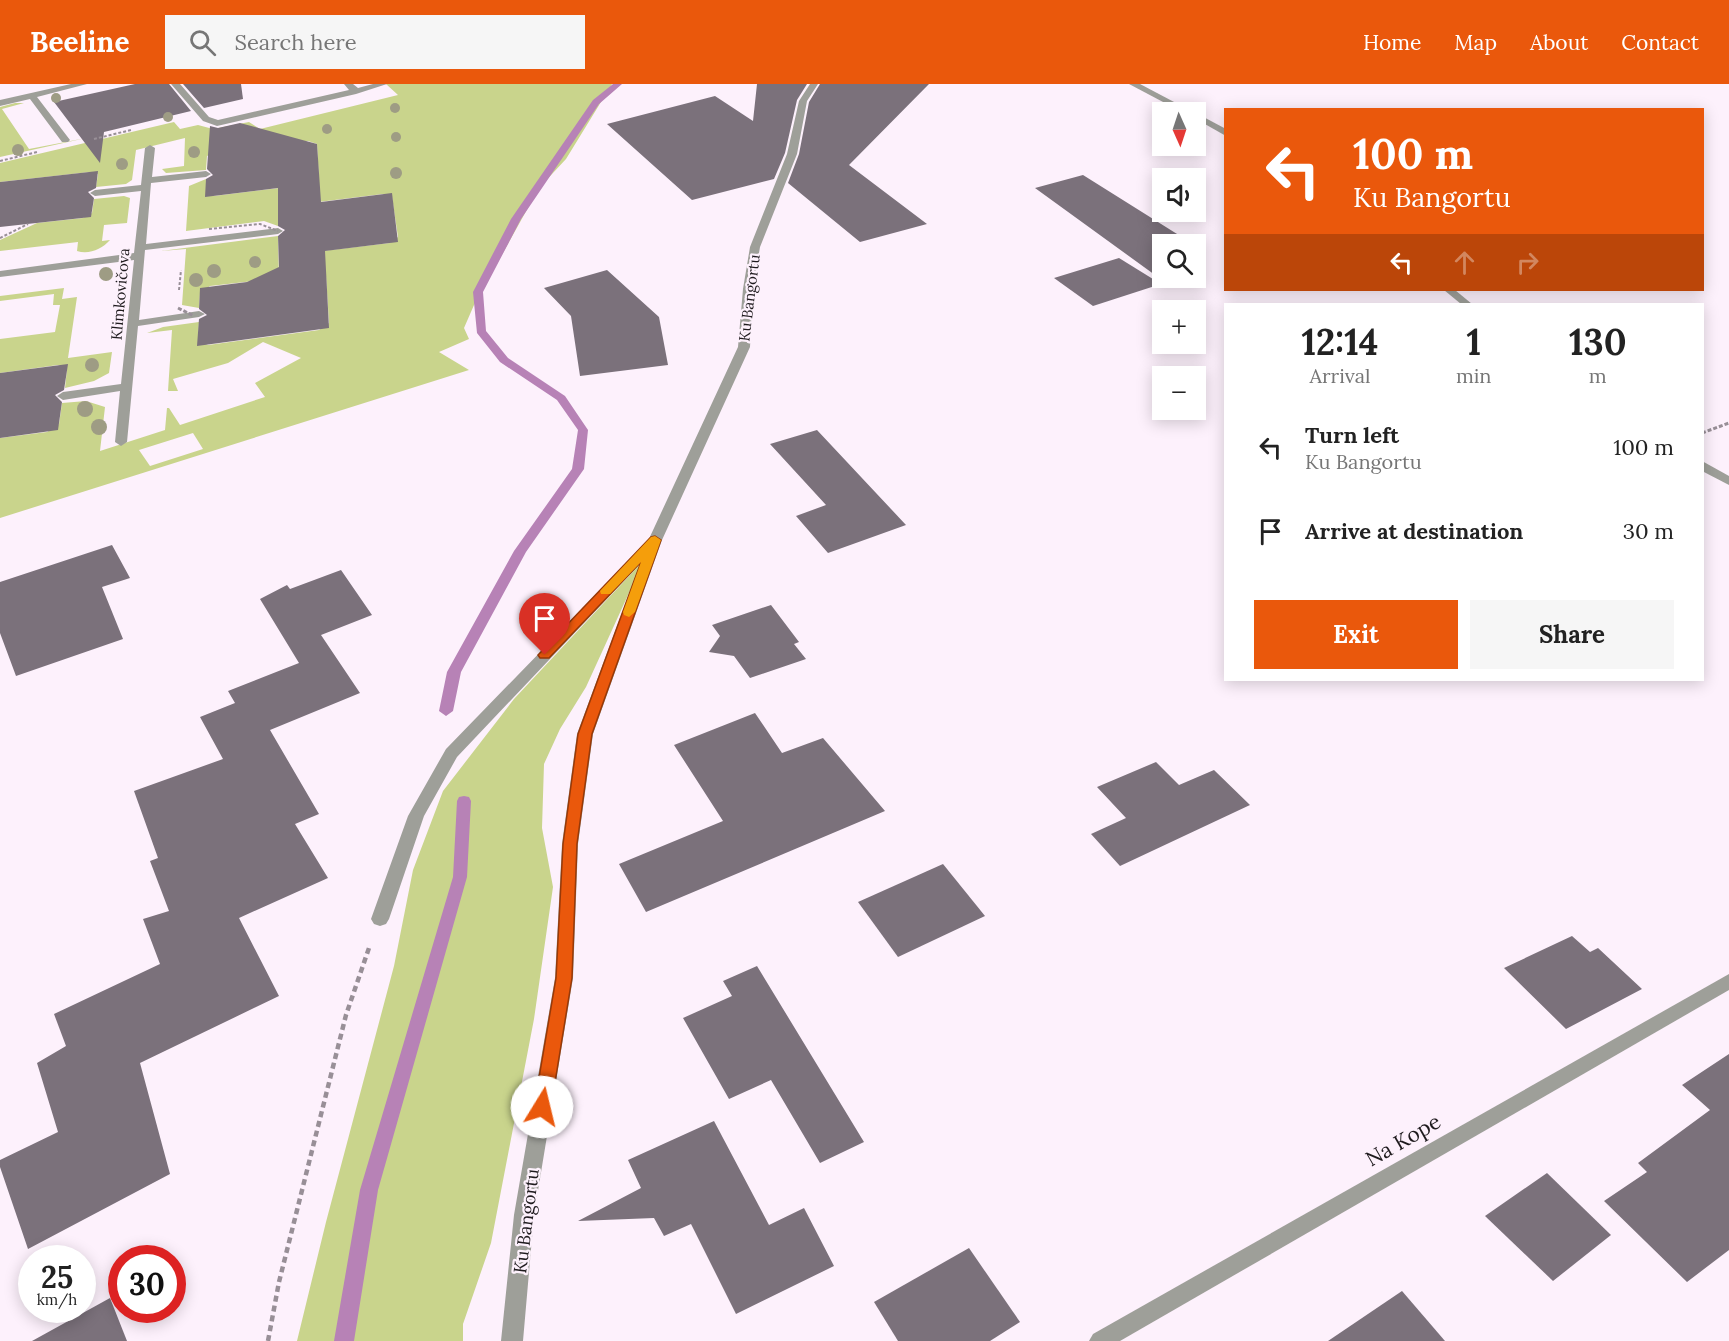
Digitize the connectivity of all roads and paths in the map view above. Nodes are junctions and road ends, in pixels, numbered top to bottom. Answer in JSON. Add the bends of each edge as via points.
{"nodes":[{"id":1,"x":83,"y":84,"type":"edge"},
{"id":2,"x":175,"y":84,"type":"edge"},
{"id":3,"x":348,"y":84,"type":"edge"},
{"id":4,"x":383,"y":84,"type":"edge"},
{"id":5,"x":814,"y":84,"type":"edge"},
{"id":6,"x":1133,"y":84,"type":"edge"},
{"id":7,"x":356,"y":91,"type":"junction"},
{"id":8,"x":32,"y":96,"type":"junction"},
{"id":9,"x":1168,"y":102,"type":"edge"},
{"id":10,"x":0,"y":103,"type":"edge"},
{"id":11,"x":1206,"y":122,"type":"edge"},
{"id":12,"x":116,"y":129,"type":"dead end"},
{"id":13,"x":1224,"y":132,"type":"edge"},
{"id":14,"x":119,"y":133,"type":"dead end"},
{"id":15,"x":65,"y":140,"type":"dead end"},
{"id":16,"x":150,"y":148,"type":"dead end"},
{"id":17,"x":206,"y":174,"type":"dead end"},
{"id":18,"x":146,"y":184,"type":"junction"},
{"id":19,"x":95,"y":193,"type":"dead end"},
{"id":20,"x":28,"y":224,"type":"dead end"},
{"id":21,"x":209,"y":230,"type":"dead end"},
{"id":22,"x":278,"y":231,"type":"joint"},
{"id":23,"x":0,"y":238,"type":"edge"},
{"id":24,"x":139,"y":252,"type":"junction"},
{"id":25,"x":0,"y":274,"type":"edge"},
{"id":26,"x":1450,"y":291,"type":"edge"},
{"id":27,"x":1466,"y":303,"type":"edge"},
{"id":28,"x":178,"y":308,"type":"dead end"},
{"id":29,"x":196,"y":315,"type":"joint"},
{"id":30,"x":132,"y":324,"type":"junction"},
{"id":31,"x":126,"y":387,"type":"junction"},
{"id":32,"x":63,"y":396,"type":"dead end"},
{"id":33,"x":1729,"y":423,"type":"edge"},
{"id":34,"x":1704,"y":432,"type":"edge"},
{"id":35,"x":121,"y":442,"type":"dead end"},
{"id":36,"x":1704,"y":466,"type":"edge"},
{"id":37,"x":1729,"y":481,"type":"edge"},
{"id":38,"x":655,"y":540,"type":"junction"},
{"id":39,"x":380,"y":920,"type":"joint"},
{"id":40,"x":1729,"y":981,"type":"edge"},
{"id":41,"x":268,"y":1341,"type":"edge"},
{"id":42,"x":512,"y":1341,"type":"edge"},
{"id":43,"x":1100,"y":1341,"type":"edge"}],
"edges":[{"from":1,"to":8,"type":"street"},
{"from":2,"to":7,"type":"street","via":[[206,119],[217,123]]},
{"from":3,"to":7,"type":"street"},
{"from":4,"to":7,"type":"street"},
{"from":5,"to":38,"type":"street","name":"Ku Bangortu","via":[[803,101],[792,154],[755,247],[744,347]]},
{"from":6,"to":9,"type":"street"},
{"from":8,"to":10,"type":"street"},
{"from":8,"to":15,"type":"street"},
{"from":11,"to":13,"type":"street"},
{"from":12,"to":14,"type":"path"},
{"from":16,"to":18,"type":"street","name":"Klimkovičova"},
{"from":17,"to":18,"type":"street"},
{"from":18,"to":19,"type":"street"},
{"from":18,"to":24,"type":"street","name":"Klimkovičova"},
{"from":20,"to":23,"type":"path"},
{"from":21,"to":22,"type":"path","bridge":true,"via":[[260,224]]},
{"from":22,"to":24,"type":"street"},
{"from":24,"to":25,"type":"street"},
{"from":24,"to":30,"type":"street","name":"Klimkovičova"},
{"from":26,"to":27,"type":"street"},
{"from":28,"to":29,"type":"path","bridge":true},
{"from":29,"to":30,"type":"street"},
{"from":30,"to":31,"type":"street","name":"Klimkovičova"},
{"from":31,"to":32,"type":"street"},
{"from":31,"to":35,"type":"street","name":"Klimkovičova"},
{"from":33,"to":34,"type":"path"},
{"from":36,"to":37,"type":"street"},
{"from":38,"to":39,"type":"street","name":"Ku Bangortu","via":[[451,753],[416,816]]},
{"from":38,"to":42,"type":"street","name":"Ku Bangortu","via":[[585,734],[570,844],[564,978],[524,1215]]},
{"from":39,"to":41,"type":"path","via":[[346,1015],[279,1282]]},
{"from":40,"to":43,"type":"street","name":"Na Kope"}]}
